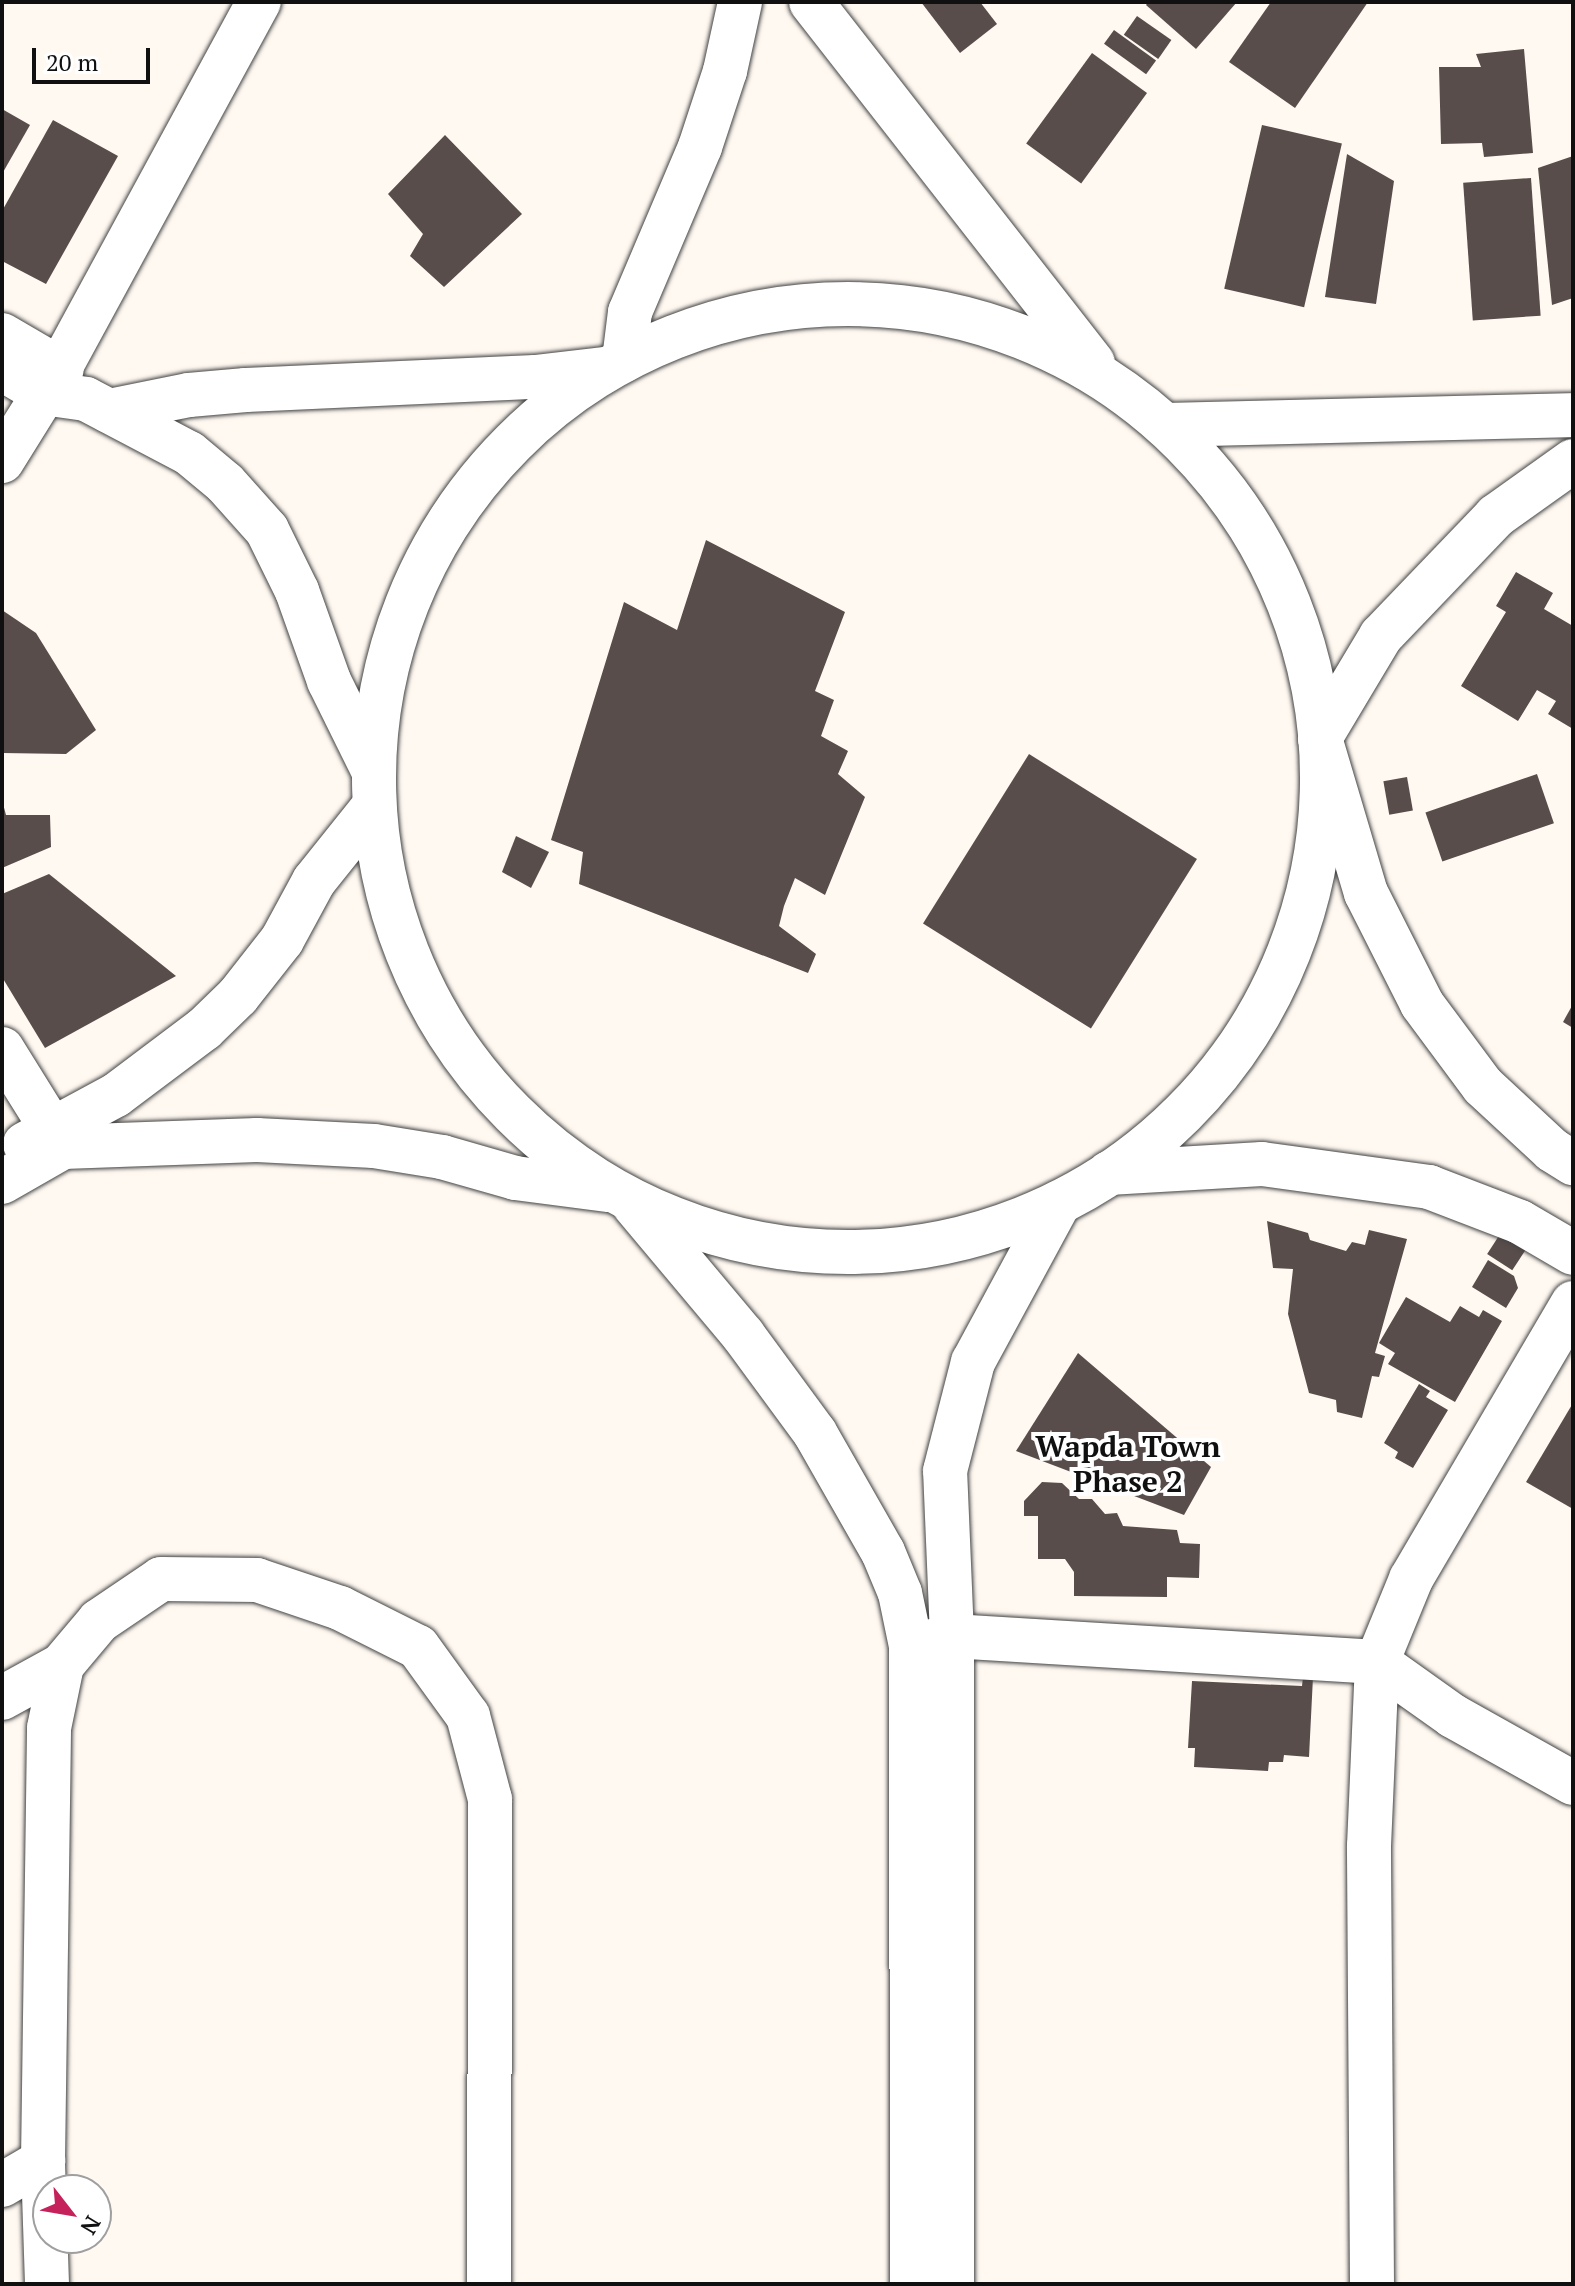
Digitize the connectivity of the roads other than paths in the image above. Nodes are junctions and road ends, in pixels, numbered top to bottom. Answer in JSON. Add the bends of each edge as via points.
{"nodes":[{"id":1,"x":259,"y":2,"type":"edge"},
{"id":2,"x":740,"y":2,"type":"edge"},
{"id":3,"x":811,"y":2,"type":"edge"},
{"id":4,"x":2,"y":335,"type":"edge"},
{"id":5,"x":616,"y":364,"type":"junction"},
{"id":6,"x":2,"y":369,"type":"edge"},
{"id":7,"x":1104,"y":378,"type":"junction"},
{"id":8,"x":74,"y":393,"type":"junction"},
{"id":9,"x":1573,"y":415,"type":"edge"},
{"id":10,"x":1167,"y":425,"type":"junction"},
{"id":11,"x":2,"y":461,"type":"edge"},
{"id":12,"x":1573,"y":461,"type":"edge"},
{"id":13,"x":1320,"y":738,"type":"junction"},
{"id":14,"x":374,"y":789,"type":"junction"},
{"id":15,"x":2,"y":1049,"type":"edge"},
{"id":16,"x":57,"y":1138,"type":"junction"},
{"id":17,"x":2,"y":1157,"type":"edge"},
{"id":18,"x":1573,"y":1163,"type":"edge"},
{"id":19,"x":1109,"y":1173,"type":"junction"},
{"id":20,"x":2,"y":1182,"type":"edge"},
{"id":21,"x":621,"y":1197,"type":"junction"},
{"id":22,"x":1059,"y":1203,"type":"junction"},
{"id":23,"x":1573,"y":1253,"type":"edge"},
{"id":24,"x":1573,"y":1303,"type":"edge"},
{"id":25,"x":932,"y":1641,"type":"junction"},
{"id":26,"x":1377,"y":1662,"type":"junction"},
{"id":27,"x":62,"y":1665,"type":"junction"},
{"id":28,"x":2,"y":1698,"type":"edge"},
{"id":29,"x":1573,"y":1783,"type":"edge"},
{"id":30,"x":43,"y":2161,"type":"junction"},
{"id":31,"x":2,"y":2185,"type":"edge"},
{"id":32,"x":47,"y":2284,"type":"edge"},
{"id":33,"x":489,"y":2284,"type":"edge"},
{"id":34,"x":912,"y":2284,"type":"edge"},
{"id":35,"x":952,"y":2284,"type":"edge"},
{"id":36,"x":1372,"y":2284,"type":"edge"}],
"edges":[{"from":1,"to":8,"type":"street"},
{"from":2,"to":5,"type":"street","via":[[700,147],[630,312]]},
{"from":3,"to":7,"type":"street"},
{"from":4,"to":8,"type":"street"},
{"from":5,"to":7,"type":"street","via":[[681,334],[742,315],[803,305],[867,303],[990,324],[1049,347]]},
{"from":5,"to":8,"type":"street","via":[[535,377],[189,395]]},
{"from":5,"to":14,"type":"street","via":[[557,403],[512,444],[439,540],[411,594],[391,652],[378,711]]},
{"from":6,"to":8,"type":"street"},
{"from":7,"to":10,"type":"street"},
{"from":8,"to":11,"type":"street"},
{"from":8,"to":14,"type":"street","via":[[189,453],[267,530],[297,591]]},
{"from":9,"to":10,"type":"street"},
{"from":10,"to":13,"type":"street","via":[[1227,491],[1273,567],[1304,650]]},
{"from":12,"to":13,"type":"street","via":[[1496,516],[1381,636]]},
{"from":13,"to":18,"type":"street","via":[[1366,893],[1422,1004],[1483,1086]]},
{"from":13,"to":19,"type":"street","via":[[1320,822],[1304,905],[1274,984],[1231,1056],[1175,1120]]},
{"from":14,"to":16,"type":"street","via":[[282,940],[238,996],[204,1029]]},
{"from":14,"to":21,"type":"street","via":[[395,922],[443,1029],[516,1120]]},
{"from":15,"to":16,"type":"street"},
{"from":16,"to":17,"type":"street"},
{"from":16,"to":20,"type":"street"},
{"from":16,"to":21,"type":"street","via":[[374,1146]]},
{"from":19,"to":22,"type":"street"},
{"from":19,"to":23,"type":"street","via":[[1262,1164],[1429,1187],[1520,1222]]},
{"from":21,"to":22,"type":"street","via":[[715,1235],[801,1251],[890,1252],[976,1235]]},
{"from":21,"to":25,"type":"street","via":[[743,1335],[815,1433],[883,1552],[900,1593]]},
{"from":22,"to":25,"type":"street","via":[[973,1362],[945,1471]]},
{"from":24,"to":26,"type":"street","via":[[1411,1579]]},
{"from":25,"to":26,"type":"street"},
{"from":25,"to":34,"type":"street"},
{"from":25,"to":35,"type":"street"},
{"from":26,"to":29,"type":"street","via":[[1453,1716]]},
{"from":26,"to":36,"type":"street","via":[[1369,1846]]},
{"from":27,"to":28,"type":"street"},
{"from":27,"to":30,"type":"street","via":[[49,1728]]},
{"from":27,"to":33,"type":"street","via":[[99,1621],[161,1579],[257,1580],[340,1608],[418,1647],[468,1716],[490,1799]]},
{"from":30,"to":31,"type":"street"},
{"from":30,"to":32,"type":"street"}]}
